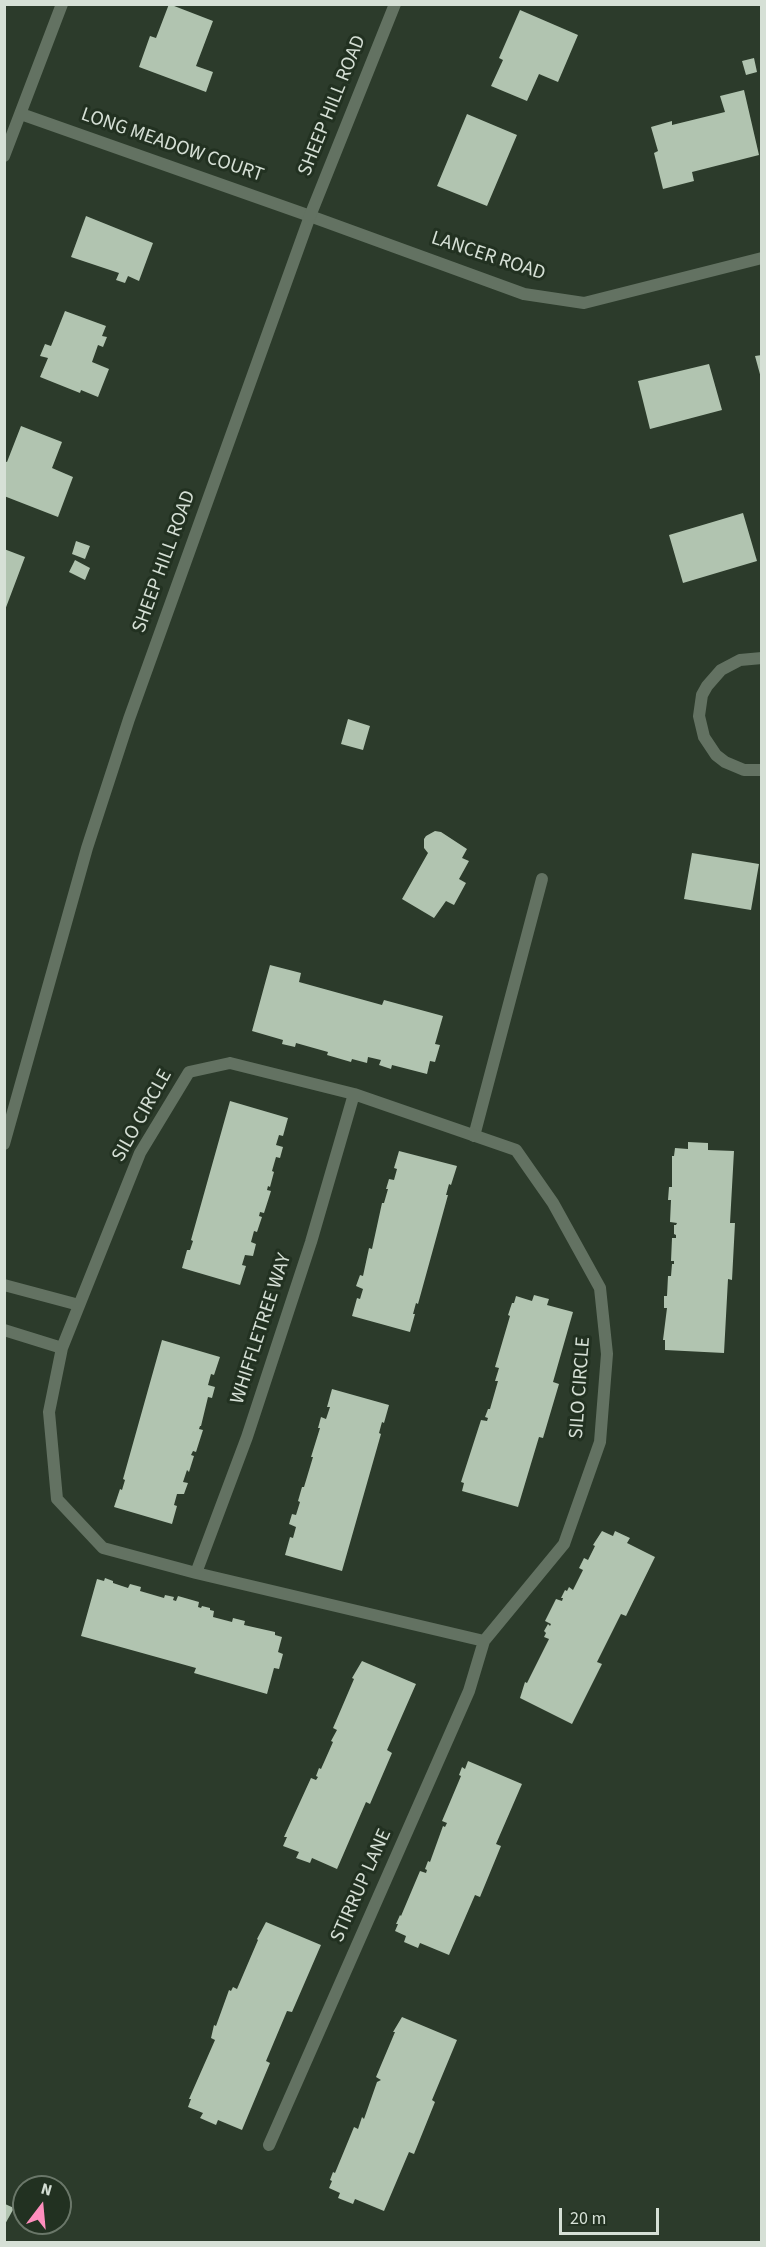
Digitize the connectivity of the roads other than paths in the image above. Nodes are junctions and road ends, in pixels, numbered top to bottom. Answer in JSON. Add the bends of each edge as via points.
{"nodes":[{"id":1,"x":62,"y":4,"type":"edge"},
{"id":2,"x":395,"y":4,"type":"edge"},
{"id":3,"x":21,"y":114,"type":"junction"},
{"id":4,"x":4,"y":156,"type":"edge"},
{"id":5,"x":310,"y":216,"type":"junction"},
{"id":6,"x":762,"y":258,"type":"edge"},
{"id":7,"x":762,"y":658,"type":"edge"},
{"id":8,"x":762,"y":770,"type":"edge"},
{"id":9,"x":542,"y":879,"type":"dead end"},
{"id":10,"x":354,"y":1094,"type":"junction"},
{"id":11,"x":474,"y":1136,"type":"junction"},
{"id":12,"x":4,"y":1144,"type":"edge"},
{"id":13,"x":4,"y":1285,"type":"edge"},
{"id":14,"x":79,"y":1305,"type":"junction"},
{"id":15,"x":4,"y":1330,"type":"edge"},
{"id":16,"x":62,"y":1347,"type":"junction"},
{"id":17,"x":196,"y":1573,"type":"junction"},
{"id":18,"x":484,"y":1641,"type":"junction"},
{"id":19,"x":269,"y":2145,"type":"dead end"}],
"edges":[{"from":1,"to":3,"type":"street"},
{"from":2,"to":5,"type":"street","name":"SHEEP HILL ROAD"},
{"from":3,"to":4,"type":"street"},
{"from":3,"to":5,"type":"street","name":"LONG MEADOW COURT"},
{"from":5,"to":6,"type":"street","name":"LANCER ROAD","via":[[524,294],[584,303]]},
{"from":5,"to":12,"type":"street","name":"SHEEP HILL ROAD","via":[[129,719],[87,848]]},
{"from":7,"to":8,"type":"street","via":[[740,660],[721,670],[702,695],[699,716],[704,737],[716,755],[744,770]]},
{"from":9,"to":11,"type":"street"},
{"from":10,"to":11,"type":"street","name":"SILO CIRCLE"},
{"from":10,"to":14,"type":"street","name":"SILO CIRCLE","via":[[230,1063],[189,1072],[140,1153]]},
{"from":10,"to":17,"type":"street","name":"WHIFFLETREE WAY","via":[[258,1404]]},
{"from":11,"to":18,"type":"street","name":"SILO CIRCLE","via":[[516,1150],[553,1203],[600,1288],[607,1354],[600,1442],[564,1545]]},
{"from":13,"to":14,"type":"street"},
{"from":14,"to":16,"type":"street","name":"SILO CIRCLE"},
{"from":15,"to":16,"type":"street"},
{"from":16,"to":17,"type":"street","name":"SILO CIRCLE","via":[[49,1412],[57,1499],[103,1548]]},
{"from":17,"to":18,"type":"street","name":"SILO CIRCLE"},
{"from":18,"to":19,"type":"street","name":"STIRRUP LANE","via":[[469,1691]]}]}
